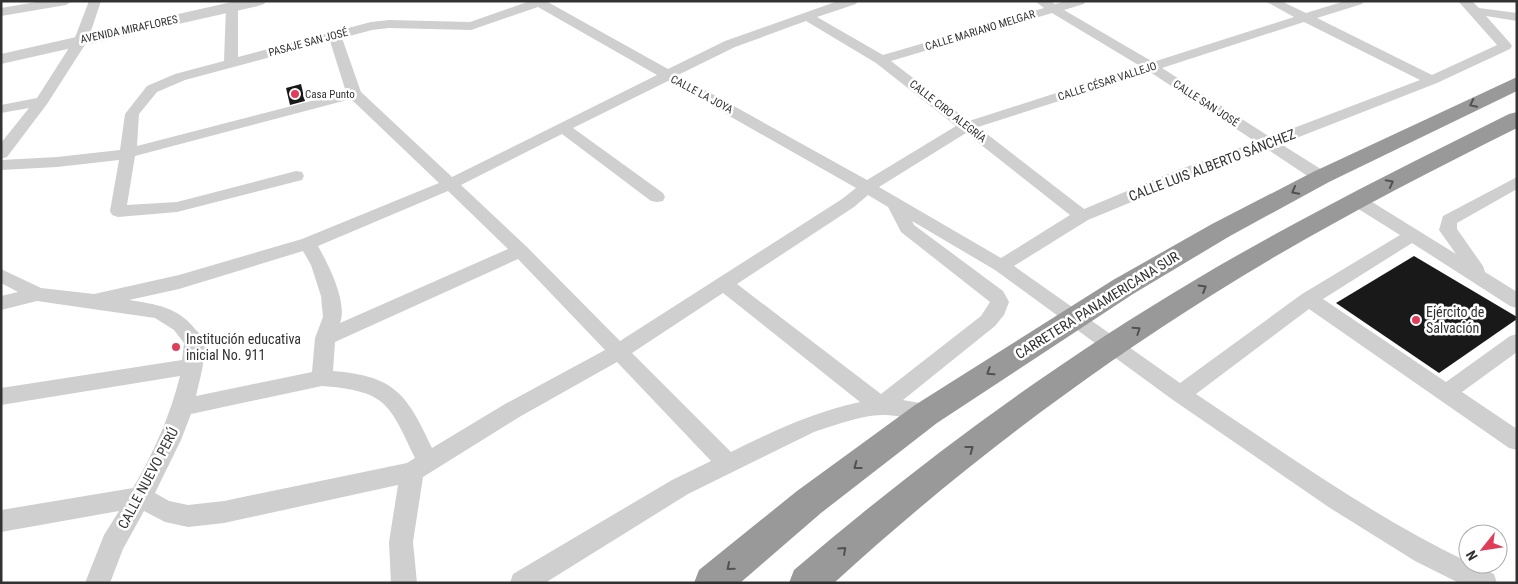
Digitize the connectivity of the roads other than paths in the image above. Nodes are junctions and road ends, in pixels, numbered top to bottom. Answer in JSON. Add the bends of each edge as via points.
{"nodes":[{"id":1,"x":66,"y":1,"type":"edge"},
{"id":2,"x":95,"y":1,"type":"edge"},
{"id":3,"x":258,"y":1,"type":"edge"},
{"id":4,"x":852,"y":1,"type":"edge"},
{"id":5,"x":1080,"y":1,"type":"edge"},
{"id":6,"x":1272,"y":1,"type":"edge"},
{"id":7,"x":1358,"y":1,"type":"edge"},
{"id":8,"x":1464,"y":1,"type":"edge"},
{"id":9,"x":537,"y":2,"type":"edge"},
{"id":10,"x":820,"y":5,"type":"edge"},
{"id":11,"x":1047,"y":5,"type":"edge"},
{"id":12,"x":232,"y":7,"type":"junction"},
{"id":13,"x":1475,"y":11,"type":"junction"},
{"id":14,"x":1,"y":12,"type":"edge"},
{"id":15,"x":807,"y":16,"type":"junction"},
{"id":16,"x":1517,"y":17,"type":"edge"},
{"id":17,"x":1305,"y":18,"type":"junction"},
{"id":18,"x":335,"y":35,"type":"junction"},
{"id":19,"x":81,"y":40,"type":"junction"},
{"id":20,"x":1,"y":59,"type":"edge"},
{"id":21,"x":880,"y":60,"type":"junction"},
{"id":22,"x":231,"y":63,"type":"junction"},
{"id":23,"x":1150,"y":67,"type":"junction"},
{"id":24,"x":666,"y":75,"type":"junction"},
{"id":25,"x":1432,"y":80,"type":"junction"},
{"id":26,"x":1517,"y":83,"type":"edge"},
{"id":27,"x":354,"y":94,"type":"junction"},
{"id":28,"x":42,"y":101,"type":"junction"},
{"id":29,"x":1,"y":109,"type":"edge"},
{"id":30,"x":1517,"y":118,"type":"edge"},
{"id":31,"x":968,"y":126,"type":"junction"},
{"id":32,"x":562,"y":127,"type":"junction"},
{"id":33,"x":1267,"y":144,"type":"junction"},
{"id":34,"x":1,"y":154,"type":"edge"},
{"id":35,"x":126,"y":154,"type":"junction"},
{"id":36,"x":1,"y":165,"type":"edge"},
{"id":37,"x":296,"y":176,"type":"dead end"},
{"id":38,"x":1321,"y":177,"type":"junction"},
{"id":39,"x":1517,"y":182,"type":"edge"},
{"id":40,"x":450,"y":184,"type":"junction"},
{"id":41,"x":867,"y":187,"type":"junction"},
{"id":42,"x":656,"y":197,"type":"dead end"},
{"id":43,"x":1358,"y":201,"type":"junction"},
{"id":44,"x":895,"y":203,"type":"junction"},
{"id":45,"x":1082,"y":216,"type":"junction"},
{"id":46,"x":1413,"y":235,"type":"junction"},
{"id":47,"x":308,"y":243,"type":"junction"},
{"id":48,"x":521,"y":251,"type":"junction"},
{"id":49,"x":1001,"y":266,"type":"junction"},
{"id":50,"x":1,"y":276,"type":"edge"},
{"id":51,"x":1484,"y":280,"type":"junction"},
{"id":52,"x":725,"y":284,"type":"junction"},
{"id":53,"x":37,"y":294,"type":"junction"},
{"id":54,"x":1309,"y":299,"type":"junction"},
{"id":55,"x":94,"y":301,"type":"junction"},
{"id":56,"x":1517,"y":301,"type":"edge"},
{"id":57,"x":1,"y":303,"type":"edge"},
{"id":58,"x":325,"y":338,"type":"junction"},
{"id":59,"x":1517,"y":341,"type":"edge"},
{"id":60,"x":618,"y":352,"type":"junction"},
{"id":61,"x":192,"y":366,"type":"junction"},
{"id":62,"x":322,"y":378,"type":"junction"},
{"id":63,"x":1446,"y":393,"type":"junction"},
{"id":64,"x":1180,"y":394,"type":"junction"},
{"id":65,"x":1,"y":397,"type":"edge"},
{"id":66,"x":881,"y":406,"type":"junction"},
{"id":67,"x":183,"y":408,"type":"junction"},
{"id":68,"x":928,"y":412,"type":"junction"},
{"id":69,"x":1517,"y":441,"type":"edge"},
{"id":70,"x":728,"y":464,"type":"junction"},
{"id":71,"x":420,"y":467,"type":"junction"},
{"id":72,"x":140,"y":497,"type":"junction"},
{"id":73,"x":1,"y":521,"type":"edge"},
{"id":74,"x":97,"y":583,"type":"edge"},
{"id":75,"x":404,"y":583,"type":"edge"},
{"id":76,"x":522,"y":583,"type":"edge"},
{"id":77,"x":712,"y":583,"type":"edge"},
{"id":78,"x":807,"y":583,"type":"edge"},
{"id":79,"x":1485,"y":583,"type":"edge"}],
"edges":[{"from":1,"to":14,"type":"street"},
{"from":2,"to":19,"type":"street"},
{"from":3,"to":12,"type":"street","name":"AVENIDA MIRAFLORES"},
{"from":4,"to":10,"type":"street"},
{"from":5,"to":11,"type":"street","name":"CALLE MARIANO MELGAR"},
{"from":6,"to":17,"type":"street"},
{"from":7,"to":17,"type":"street","name":"CALLE CÉSAR VALLEJO"},
{"from":8,"to":13,"type":"street"},
{"from":9,"to":18,"type":"street","name":"PASAJE SAN JOSÉ","via":[[471,26],[389,24]]},
{"from":9,"to":24,"type":"street","name":"CALLE LA JOYA"},
{"from":10,"to":15,"type":"street"},
{"from":11,"to":21,"type":"street","name":"CALLE MARIANO MELGAR"},
{"from":11,"to":23,"type":"street","name":"CALLE SAN JOSÉ"},
{"from":12,"to":19,"type":"street","name":"AVENIDA MIRAFLORES"},
{"from":12,"to":22,"type":"street"},
{"from":13,"to":16,"type":"street"},
{"from":13,"to":25,"type":"street","name":"CALLE LUIS ALBERTO SÁNCHEZ","via":[[1504,46]]},
{"from":15,"to":21,"type":"street","name":"CALLE CIRO ALEGRÍA"},
{"from":15,"to":24,"type":"street","via":[[730,44]]},
{"from":17,"to":23,"type":"street","name":"CALLE CÉSAR VALLEJO"},
{"from":17,"to":25,"type":"street"},
{"from":18,"to":22,"type":"street","name":"PASAJE SAN JOSÉ"},
{"from":18,"to":27,"type":"street"},
{"from":19,"to":20,"type":"street","name":"AVENIDA MIRAFLORES"},
{"from":19,"to":28,"type":"street"},
{"from":21,"to":31,"type":"street","name":"CALLE CIRO ALEGRÍA"},
{"from":22,"to":35,"type":"street","name":"PASAJE SAN JOSÉ","via":[[180,77],[152,89],[132,114]]},
{"from":23,"to":31,"type":"street","name":"CALLE CÉSAR VALLEJO"},
{"from":23,"to":33,"type":"street","name":"CALLE SAN JOSÉ"},
{"from":24,"to":32,"type":"street"},
{"from":24,"to":41,"type":"street","name":"CALLE LA JOYA"},
{"from":25,"to":33,"type":"street","name":"CALLE LUIS ALBERTO SÁNCHEZ"},
{"from":26,"to":38,"type":"highway","name":"CARRETERA PANAMERICANA SUR","one_way":true},
{"from":27,"to":35,"type":"street"},
{"from":27,"to":40,"type":"street"},
{"from":28,"to":29,"type":"street"},
{"from":28,"to":34,"type":"street"},
{"from":43,"to":30,"type":"highway","one_way":true},
{"from":31,"to":41,"type":"street","name":"CALLE CÉSAR VALLEJO"},
{"from":31,"to":45,"type":"street","name":"CALLE CIRO ALEGRÍA"},
{"from":32,"to":40,"type":"street"},
{"from":32,"to":42,"type":"street"},
{"from":33,"to":38,"type":"street","name":"CALLE SAN JOSÉ"},
{"from":33,"to":45,"type":"street","name":"CALLE LUIS ALBERTO SÁNCHEZ"},
{"from":35,"to":36,"type":"street"},
{"from":35,"to":37,"type":"street","name":"PASAJE SAN JOSÉ","via":[[118,211],[177,207]]},
{"from":38,"to":68,"type":"highway","name":"CARRETERA PANAMERICANA SUR","one_way":true,"via":[[1123,287]]},
{"from":39,"to":51,"type":"street","via":[[1449,220],[1448,230]]},
{"from":40,"to":47,"type":"street"},
{"from":40,"to":48,"type":"street"},
{"from":41,"to":44,"type":"street","name":"CALLE LA JOYA"},
{"from":41,"to":52,"type":"street","name":"CALLE CÉSAR VALLEJO"},
{"from":43,"to":46,"type":"street"},
{"from":78,"to":43,"type":"highway","one_way":true,"via":[[969,449],[1083,365],[1258,255]]},
{"from":44,"to":49,"type":"street","name":"CALLE LA JOYA"},
{"from":44,"to":66,"type":"street","via":[[907,228],[1000,302],[988,321]]},
{"from":45,"to":49,"type":"street","name":"CALLE LUIS ALBERTO SÁNCHEZ"},
{"from":46,"to":51,"type":"street"},
{"from":46,"to":54,"type":"street"},
{"from":47,"to":55,"type":"street","via":[[179,282]]},
{"from":47,"to":58,"type":"street","via":[[320,265],[330,296],[333,316]]},
{"from":48,"to":58,"type":"street"},
{"from":48,"to":60,"type":"street"},
{"from":49,"to":64,"type":"street","name":"CALLE LA JOYA"},
{"from":50,"to":53,"type":"street","name":"CALLE NUEVO PERÚ"},
{"from":51,"to":56,"type":"street"},
{"from":52,"to":60,"type":"street","name":"CALLE CÉSAR VALLEJO"},
{"from":52,"to":66,"type":"street"},
{"from":53,"to":55,"type":"street","name":"CALLE NUEVO PERÚ"},
{"from":53,"to":57,"type":"street"},
{"from":54,"to":63,"type":"street"},
{"from":54,"to":64,"type":"street"},
{"from":55,"to":61,"type":"street","name":"CALLE NUEVO PERÚ","via":[[160,312],[181,325],[194,342]]},
{"from":58,"to":62,"type":"street"},
{"from":59,"to":63,"type":"street"},
{"from":60,"to":70,"type":"street"},
{"from":60,"to":71,"type":"street","name":"CALLE CÉSAR VALLEJO","via":[[513,410]]},
{"from":61,"to":65,"type":"street"},
{"from":61,"to":67,"type":"street","name":"CALLE NUEVO PERÚ"},
{"from":62,"to":67,"type":"street"},
{"from":62,"to":71,"type":"street","via":[[382,390],[399,406]]},
{"from":63,"to":69,"type":"street"},
{"from":64,"to":79,"type":"street","name":"CALLE LA JOYA","via":[[1376,525]]},
{"from":66,"to":68,"type":"street"},
{"from":66,"to":70,"type":"street","via":[[821,420]]},
{"from":67,"to":72,"type":"street","name":"CALLE NUEVO PERÚ"},
{"from":68,"to":77,"type":"highway","name":"CARRETERA PANAMERICANA SUR","one_way":true,"via":[[809,502]]},
{"from":70,"to":76,"type":"street","via":[[680,487]]},
{"from":71,"to":72,"type":"street","name":"CALLE CÉSAR VALLEJO","via":[[252,507],[188,516],[165,511]]},
{"from":71,"to":75,"type":"street","via":[[401,542]]},
{"from":72,"to":73,"type":"street"},
{"from":72,"to":74,"type":"street","name":"CALLE NUEVO PERÚ","via":[[113,543]]}]}
